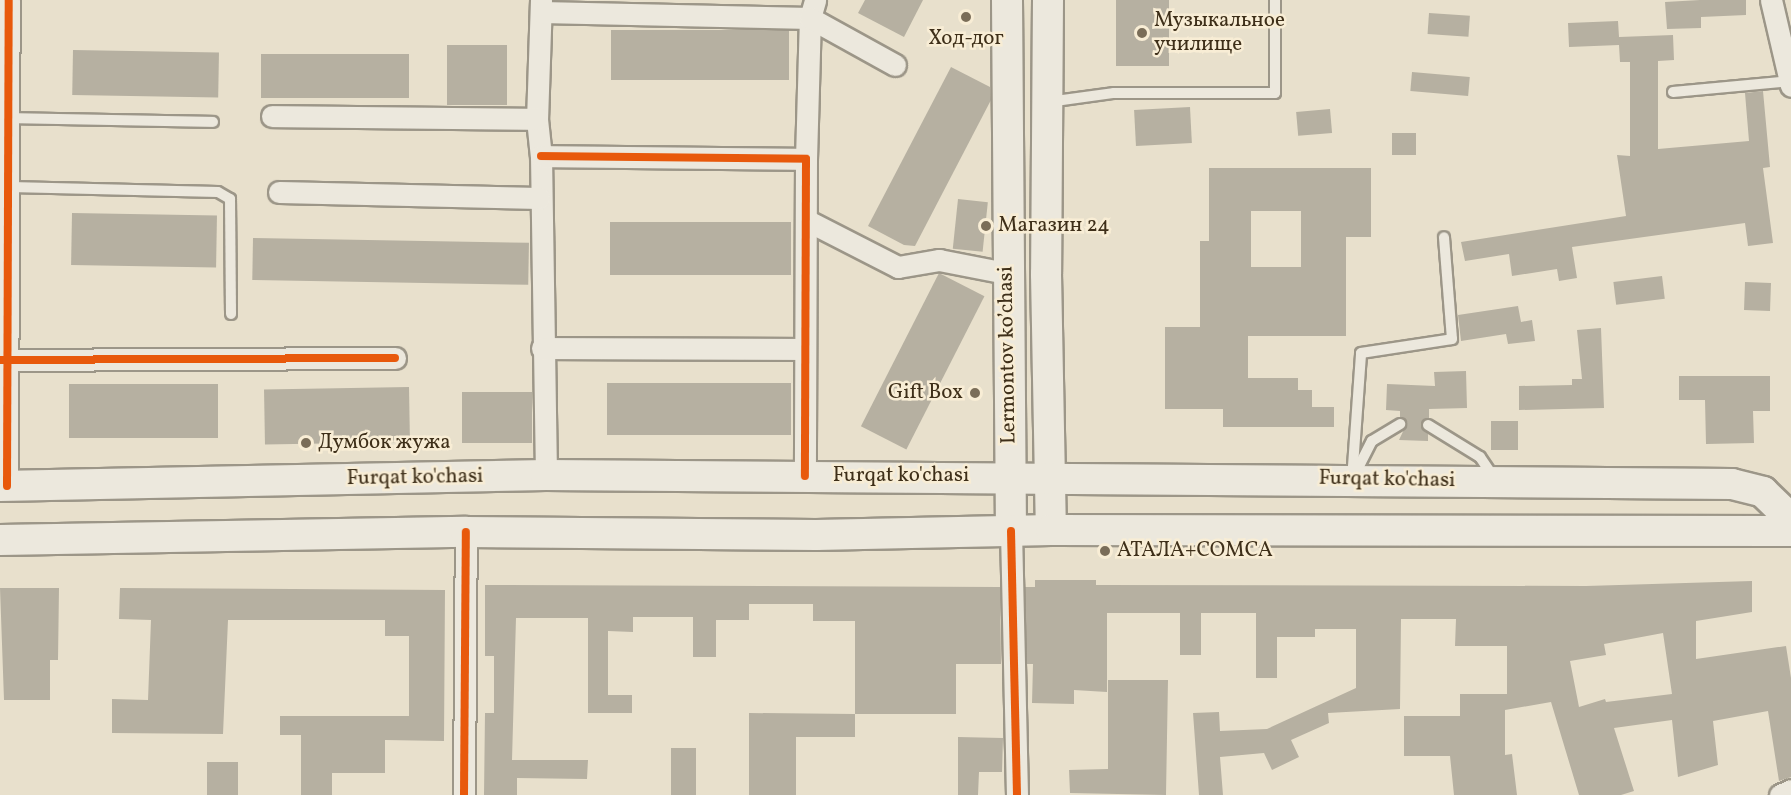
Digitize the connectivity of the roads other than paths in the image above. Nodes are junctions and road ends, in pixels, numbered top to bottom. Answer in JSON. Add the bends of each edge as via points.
{"nodes":[{"id":1,"x":9,"y":0,"type":"edge"},
{"id":2,"x":1007,"y":0,"type":"edge"},
{"id":3,"x":1048,"y":0,"type":"edge"},
{"id":4,"x":1275,"y":0,"type":"edge"},
{"id":5,"x":1771,"y":0,"type":"edge"},
{"id":6,"x":541,"y":6,"type":"edge"},
{"id":7,"x":812,"y":9,"type":"edge"},
{"id":8,"x":5,"y":32,"type":"edge"},
{"id":9,"x":896,"y":65,"type":"dead end"},
{"id":10,"x":1791,"y":81,"type":"edge"},
{"id":11,"x":1791,"y":86,"type":"edge"},
{"id":12,"x":1673,"y":92,"type":"dead end"},
{"id":13,"x":1047,"y":103,"type":"junction"},
{"id":14,"x":272,"y":116,"type":"dead end"},
{"id":15,"x":10,"y":118,"type":"junction"},
{"id":16,"x":537,"y":118,"type":"junction"},
{"id":17,"x":213,"y":122,"type":"dead end"},
{"id":18,"x":541,"y":156,"type":"junction"},
{"id":19,"x":806,"y":159,"type":"junction"},
{"id":20,"x":10,"y":187,"type":"junction"},
{"id":21,"x":279,"y":192,"type":"dead end"},
{"id":22,"x":539,"y":198,"type":"junction"},
{"id":23,"x":808,"y":221,"type":"junction"},
{"id":24,"x":1444,"y":237,"type":"dead end"},
{"id":25,"x":1006,"y":273,"type":"junction"},
{"id":26,"x":5,"y":307,"type":"edge"},
{"id":27,"x":231,"y":314,"type":"dead end"},
{"id":28,"x":542,"y":348,"type":"junction"},
{"id":29,"x":802,"y":349,"type":"junction"},
{"id":30,"x":395,"y":358,"type":"dead end"},
{"id":31,"x":4,"y":360,"type":"edge"},
{"id":32,"x":1400,"y":424,"type":"dead end"},
{"id":33,"x":1428,"y":425,"type":"dead end"},
{"id":34,"x":546,"y":475,"type":"junction"},
{"id":35,"x":805,"y":476,"type":"junction"},
{"id":36,"x":1010,"y":477,"type":"junction"},
{"id":37,"x":1050,"y":477,"type":"junction"},
{"id":38,"x":1352,"y":480,"type":"junction"},
{"id":39,"x":1497,"y":482,"type":"junction"},
{"id":40,"x":3,"y":486,"type":"edge"},
{"id":41,"x":1791,"y":519,"type":"edge"},
{"id":42,"x":1051,"y":530,"type":"junction"},
{"id":43,"x":1011,"y":531,"type":"junction"},
{"id":44,"x":1791,"y":531,"type":"edge"},
{"id":45,"x":466,"y":532,"type":"junction"},
{"id":46,"x":0,"y":540,"type":"edge"},
{"id":47,"x":1791,"y":790,"type":"edge"},
{"id":48,"x":464,"y":795,"type":"edge"},
{"id":49,"x":1017,"y":795,"type":"edge"},
{"id":50,"x":1780,"y":795,"type":"edge"}],
"edges":[{"from":1,"to":8,"type":"street"},
{"from":2,"to":25,"type":"main road","name":"Lermontov ko’chasi"},
{"from":3,"to":13,"type":"main road","name":"Lermontov ko’chasi"},
{"from":4,"to":13,"type":"lane","via":[[1275,93],[1114,93]]},
{"from":5,"to":10,"type":"street"},
{"from":6,"to":7,"type":"street"},
{"from":6,"to":16,"type":"street"},
{"from":7,"to":9,"type":"street"},
{"from":7,"to":19,"type":"street"},
{"from":8,"to":15,"type":"street"},
{"from":10,"to":11,"type":"street"},
{"from":10,"to":12,"type":"lane"},
{"from":13,"to":37,"type":"main road","name":"Lermontov ko’chasi"},
{"from":14,"to":16,"type":"street"},
{"from":15,"to":17,"type":"lane"},
{"from":15,"to":20,"type":"street"},
{"from":16,"to":18,"type":"street"},
{"from":18,"to":19,"type":"street"},
{"from":18,"to":22,"type":"street"},
{"from":19,"to":23,"type":"street"},
{"from":20,"to":26,"type":"street"},
{"from":20,"to":27,"type":"lane","via":[[218,192],[230,199]]},
{"from":21,"to":22,"type":"street"},
{"from":22,"to":28,"type":"street"},
{"from":23,"to":25,"type":"street","via":[[898,267],[939,260]]},
{"from":23,"to":29,"type":"street"},
{"from":24,"to":38,"type":"lane","via":[[1452,339],[1361,353]]},
{"from":25,"to":36,"type":"main road","name":"Lermontov ko’chasi"},
{"from":26,"to":31,"type":"street"},
{"from":28,"to":29,"type":"street"},
{"from":28,"to":34,"type":"street"},
{"from":29,"to":35,"type":"street"},
{"from":30,"to":31,"type":"street"},
{"from":31,"to":40,"type":"street"},
{"from":32,"to":38,"type":"lane","via":[[1372,441]]},
{"from":33,"to":39,"type":"lane","via":[[1480,458]]},
{"from":34,"to":35,"type":"main road","name":"Furqat ko'chasi"},
{"from":34,"to":40,"type":"main road","name":"Furqat ko'chasi"},
{"from":35,"to":36,"type":"main road","name":"Furqat ko'chasi"},
{"from":36,"to":37,"type":"main road","name":"Furqat ko'chasi"},
{"from":36,"to":43,"type":"main road","name":"Lermontov ko’chasi"},
{"from":37,"to":38,"type":"main road","name":"Furqat ko'chasi"},
{"from":37,"to":42,"type":"main road","name":"Lermontov ko’chasi"},
{"from":38,"to":39,"type":"main road","name":"Furqat ko'chasi"},
{"from":39,"to":41,"type":"main road","name":"Furqat ko'chasi","via":[[1731,484],[1763,492]]},
{"from":42,"to":43,"type":"main road"},
{"from":42,"to":44,"type":"main road"},
{"from":43,"to":45,"type":"main road","via":[[816,535]]},
{"from":43,"to":49,"type":"street"},
{"from":45,"to":46,"type":"main road"},
{"from":45,"to":48,"type":"street"},
{"from":47,"to":50,"type":"street"}]}
